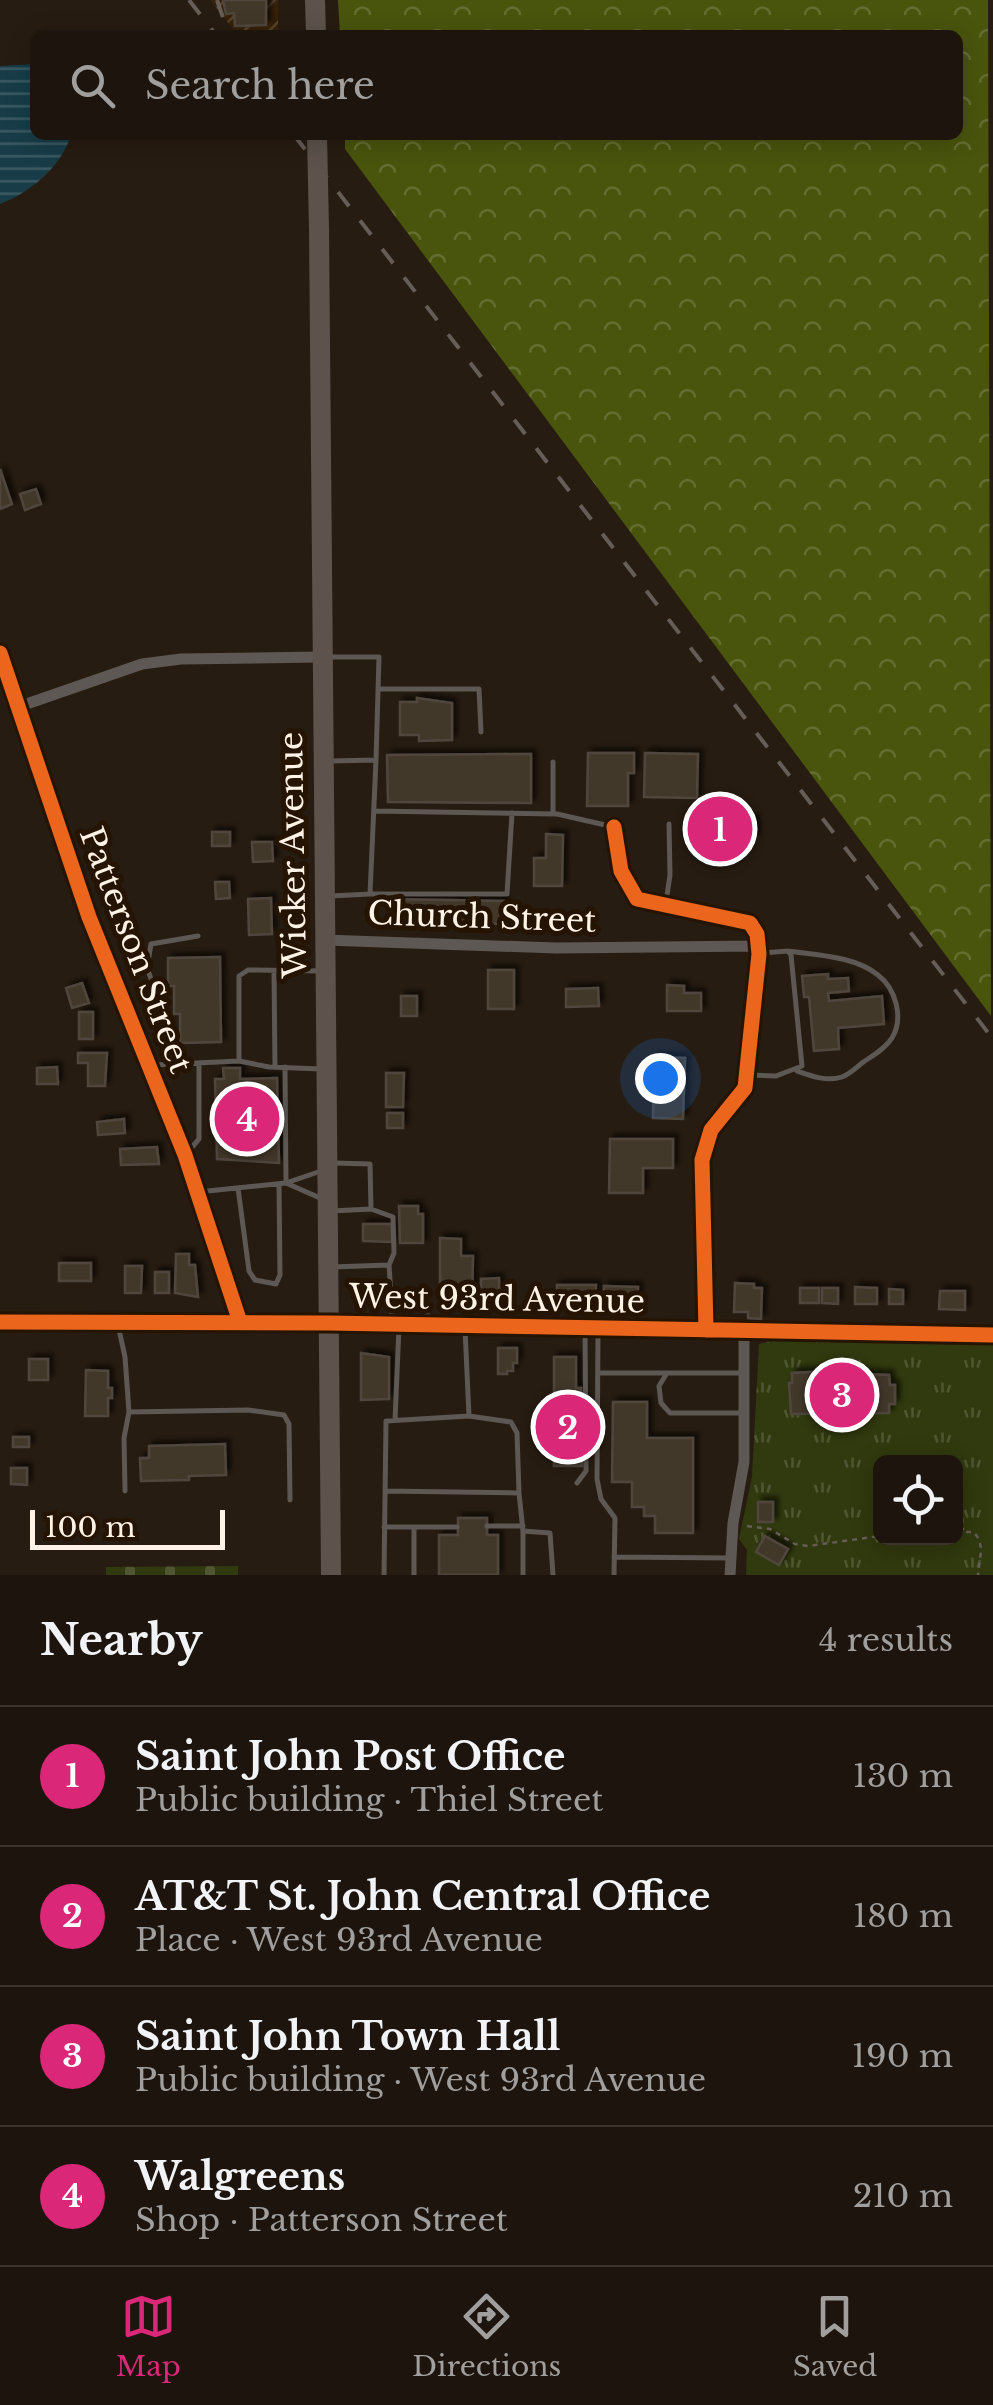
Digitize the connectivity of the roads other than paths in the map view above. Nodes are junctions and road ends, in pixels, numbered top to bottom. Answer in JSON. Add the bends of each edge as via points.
{"nodes":[{"id":1,"x":316,"y":0,"type":"edge"},
{"id":2,"x":316,"y":30,"type":"edge"},
{"id":3,"x":317,"y":140,"type":"edge"},
{"id":4,"x":0,"y":653,"type":"edge"},
{"id":5,"x":321,"y":657,"type":"junction"},
{"id":6,"x":378,"y":689,"type":"junction"},
{"id":7,"x":18,"y":707,"type":"junction"},
{"id":8,"x":481,"y":732,"type":"dead end"},
{"id":9,"x":376,"y":760,"type":"junction"},
{"id":10,"x":322,"y":762,"type":"junction"},
{"id":11,"x":553,"y":762,"type":"dead end"},
{"id":12,"x":374,"y":811,"type":"junction"},
{"id":13,"x":512,"y":813,"type":"junction"},
{"id":14,"x":553,"y":814,"type":"junction"},
{"id":15,"x":669,"y":824,"type":"dead end"},
{"id":16,"x":614,"y":827,"type":"joint"},
{"id":17,"x":370,"y":894,"type":"junction"},
{"id":18,"x":324,"y":896,"type":"junction"},
{"id":19,"x":666,"y":905,"type":"junction"},
{"id":20,"x":198,"y":936,"type":"dead end"},
{"id":21,"x":324,"y":940,"type":"junction"},
{"id":22,"x":759,"y":950,"type":"junction"},
{"id":23,"x":788,"y":951,"type":"junction"},
{"id":24,"x":274,"y":971,"type":"junction"},
{"id":25,"x":324,"y":972,"type":"junction"},
{"id":26,"x":239,"y":1062,"type":"junction"},
{"id":27,"x":199,"y":1063,"type":"junction"},
{"id":28,"x":182,"y":1064,"type":"junction"},
{"id":29,"x":151,"y":1065,"type":"junction"},
{"id":30,"x":276,"y":1067,"type":"junction"},
{"id":31,"x":286,"y":1067,"type":"junction"},
{"id":32,"x":325,"y":1069,"type":"junction"},
{"id":33,"x":796,"y":1071,"type":"junction"},
{"id":34,"x":748,"y":1075,"type":"junction"},
{"id":35,"x":185,"y":1155,"type":"junction"},
{"id":36,"x":327,"y":1166,"type":"junction"},
{"id":37,"x":282,"y":1184,"type":"junction"},
{"id":38,"x":238,"y":1188,"type":"junction"},
{"id":39,"x":198,"y":1192,"type":"junction"},
{"id":40,"x":327,"y":1206,"type":"junction"},
{"id":41,"x":371,"y":1209,"type":"junction"},
{"id":42,"x":389,"y":1265,"type":"junction"},
{"id":43,"x":328,"y":1268,"type":"junction"},
{"id":44,"x":391,"y":1295,"type":"junction"},
{"id":45,"x":0,"y":1322,"type":"edge"},
{"id":46,"x":117,"y":1322,"type":"junction"},
{"id":47,"x":240,"y":1322,"type":"junction"},
{"id":48,"x":329,"y":1324,"type":"junction"},
{"id":49,"x":395,"y":1324,"type":"junction"},
{"id":50,"x":429,"y":1325,"type":"junction"},
{"id":51,"x":466,"y":1326,"type":"junction"},
{"id":52,"x":592,"y":1328,"type":"junction"},
{"id":53,"x":706,"y":1330,"type":"junction"},
{"id":54,"x":744,"y":1331,"type":"junction"},
{"id":55,"x":993,"y":1335,"type":"edge"},
{"id":56,"x":598,"y":1372,"type":"junction"},
{"id":57,"x":744,"y":1373,"type":"junction"},
{"id":58,"x":667,"y":1374,"type":"junction"},
{"id":59,"x":129,"y":1412,"type":"junction"},
{"id":60,"x":744,"y":1413,"type":"junction"},
{"id":61,"x":469,"y":1416,"type":"junction"},
{"id":62,"x":395,"y":1420,"type":"junction"},
{"id":63,"x":577,"y":1483,"type":"dead end"},
{"id":64,"x":125,"y":1491,"type":"dead end"},
{"id":65,"x":384,"y":1491,"type":"junction"},
{"id":66,"x":519,"y":1493,"type":"junction"},
{"id":67,"x":290,"y":1500,"type":"dead end"},
{"id":68,"x":488,"y":1526,"type":"dead end"},
{"id":69,"x":384,"y":1527,"type":"junction"},
{"id":70,"x":414,"y":1527,"type":"junction"},
{"id":71,"x":457,"y":1527,"type":"dead end"},
{"id":72,"x":523,"y":1528,"type":"junction"},
{"id":73,"x":614,"y":1557,"type":"junction"},
{"id":74,"x":730,"y":1558,"type":"junction"},
{"id":75,"x":332,"y":1575,"type":"edge"},
{"id":76,"x":384,"y":1575,"type":"edge"},
{"id":77,"x":414,"y":1575,"type":"edge"},
{"id":78,"x":523,"y":1575,"type":"edge"},
{"id":79,"x":553,"y":1575,"type":"edge"},
{"id":80,"x":614,"y":1575,"type":"edge"},
{"id":81,"x":730,"y":1575,"type":"edge"}],
"edges":[{"from":1,"to":2,"type":"highway"},
{"from":3,"to":5,"type":"highway","name":"Wicker Avenue","bridge":true},
{"from":4,"to":7,"type":"street","name":"Patterson Street"},
{"from":5,"to":6,"type":"lane","via":[[379,657]]},
{"from":5,"to":7,"type":"street","via":[[142,664]]},
{"from":5,"to":10,"type":"highway","name":"Wicker Avenue"},
{"from":6,"to":8,"type":"lane","via":[[479,689]]},
{"from":6,"to":9,"type":"lane"},
{"from":7,"to":29,"type":"street","name":"Patterson Street","via":[[88,917]]},
{"from":9,"to":10,"type":"lane"},
{"from":9,"to":12,"type":"lane"},
{"from":10,"to":18,"type":"highway","name":"Wicker Avenue"},
{"from":11,"to":14,"type":"lane"},
{"from":12,"to":13,"type":"lane"},
{"from":12,"to":17,"type":"lane"},
{"from":13,"to":14,"type":"lane"},
{"from":13,"to":17,"type":"lane","via":[[507,894]]},
{"from":14,"to":16,"type":"lane"},
{"from":15,"to":19,"type":"lane"},
{"from":16,"to":19,"type":"street","via":[[621,871],[637,899]]},
{"from":17,"to":18,"type":"lane"},
{"from":18,"to":21,"type":"highway","name":"Wicker Avenue"},
{"from":19,"to":22,"type":"street","via":[[750,923]]},
{"from":20,"to":28,"type":"lane","via":[[151,944],[148,968]]},
{"from":21,"to":22,"type":"street","name":"Church Street"},
{"from":21,"to":25,"type":"highway","name":"Wicker Avenue"},
{"from":22,"to":23,"type":"lane"},
{"from":22,"to":34,"type":"street"},
{"from":23,"to":33,"type":"lane","via":[[804,1056]]},
{"from":23,"to":33,"type":"lane","via":[[864,966],[890,986],[897,1003],[893,1037],[847,1075],[818,1078]]},
{"from":24,"to":25,"type":"lane"},
{"from":24,"to":26,"type":"lane","via":[[239,976]]},
{"from":24,"to":30,"type":"lane"},
{"from":25,"to":32,"type":"highway","name":"Wicker Avenue"},
{"from":26,"to":27,"type":"lane"},
{"from":26,"to":30,"type":"lane"},
{"from":27,"to":28,"type":"lane"},
{"from":27,"to":35,"type":"lane","via":[[199,1139]]},
{"from":28,"to":29,"type":"lane"},
{"from":29,"to":35,"type":"street","name":"Patterson Street"},
{"from":30,"to":31,"type":"lane"},
{"from":31,"to":32,"type":"lane"},
{"from":31,"to":37,"type":"lane"},
{"from":32,"to":36,"type":"highway","name":"Wicker Avenue"},
{"from":33,"to":34,"type":"lane"},
{"from":34,"to":53,"type":"street","via":[[711,1130],[702,1160]]},
{"from":35,"to":39,"type":"street","name":"Patterson Street"},
{"from":36,"to":37,"type":"lane"},
{"from":36,"to":40,"type":"highway","name":"Wicker Avenue"},
{"from":36,"to":41,"type":"lane","via":[[370,1164]]},
{"from":37,"to":38,"type":"lane"},
{"from":37,"to":38,"type":"lane","via":[[276,1284],[254,1280],[249,1271]]},
{"from":37,"to":40,"type":"lane"},
{"from":38,"to":39,"type":"lane"},
{"from":39,"to":47,"type":"street","name":"Patterson Street"},
{"from":40,"to":41,"type":"lane"},
{"from":40,"to":43,"type":"highway","name":"Wicker Avenue"},
{"from":41,"to":42,"type":"lane","via":[[394,1217]]},
{"from":42,"to":43,"type":"lane"},
{"from":42,"to":44,"type":"lane"},
{"from":43,"to":48,"type":"highway","name":"Wicker Avenue"},
{"from":44,"to":49,"type":"lane"},
{"from":44,"to":50,"type":"lane","via":[[422,1295]]},
{"from":45,"to":46,"type":"street","name":"West 93rd Avenue"},
{"from":46,"to":47,"type":"street","name":"West 93rd Avenue"},
{"from":46,"to":59,"type":"lane"},
{"from":47,"to":48,"type":"street","name":"West 93rd Avenue"},
{"from":48,"to":49,"type":"street","name":"West 93rd Avenue"},
{"from":48,"to":75,"type":"highway","name":"Wicker Avenue"},
{"from":49,"to":50,"type":"street","name":"West 93rd Avenue"},
{"from":49,"to":62,"type":"lane"},
{"from":50,"to":51,"type":"street","name":"West 93rd Avenue"},
{"from":51,"to":52,"type":"street","name":"West 93rd Avenue"},
{"from":51,"to":61,"type":"lane"},
{"from":52,"to":53,"type":"street","name":"West 93rd Avenue"},
{"from":52,"to":56,"type":"lane"},
{"from":52,"to":63,"type":"lane","via":[[586,1471]]},
{"from":53,"to":54,"type":"street","name":"West 93rd Avenue"},
{"from":54,"to":55,"type":"street","name":"West 93rd Avenue"},
{"from":54,"to":57,"type":"street"},
{"from":56,"to":58,"type":"lane"},
{"from":56,"to":73,"type":"lane","via":[[597,1480],[614,1518]]},
{"from":57,"to":58,"type":"lane"},
{"from":57,"to":60,"type":"street"},
{"from":58,"to":60,"type":"lane","via":[[659,1386],[670,1412]]},
{"from":59,"to":64,"type":"lane"},
{"from":59,"to":67,"type":"lane","via":[[284,1415]]},
{"from":60,"to":74,"type":"street"},
{"from":61,"to":62,"type":"lane"},
{"from":61,"to":66,"type":"lane","via":[[511,1422]]},
{"from":62,"to":65,"type":"lane","via":[[386,1420]]},
{"from":65,"to":66,"type":"lane"},
{"from":65,"to":69,"type":"lane"},
{"from":66,"to":72,"type":"lane"},
{"from":68,"to":72,"type":"lane"},
{"from":69,"to":70,"type":"lane"},
{"from":69,"to":76,"type":"lane"},
{"from":70,"to":71,"type":"lane"},
{"from":70,"to":77,"type":"lane"},
{"from":72,"to":78,"type":"lane"},
{"from":72,"to":79,"type":"lane","via":[[550,1533]]},
{"from":73,"to":74,"type":"lane"},
{"from":73,"to":80,"type":"lane"},
{"from":74,"to":81,"type":"street"}]}
